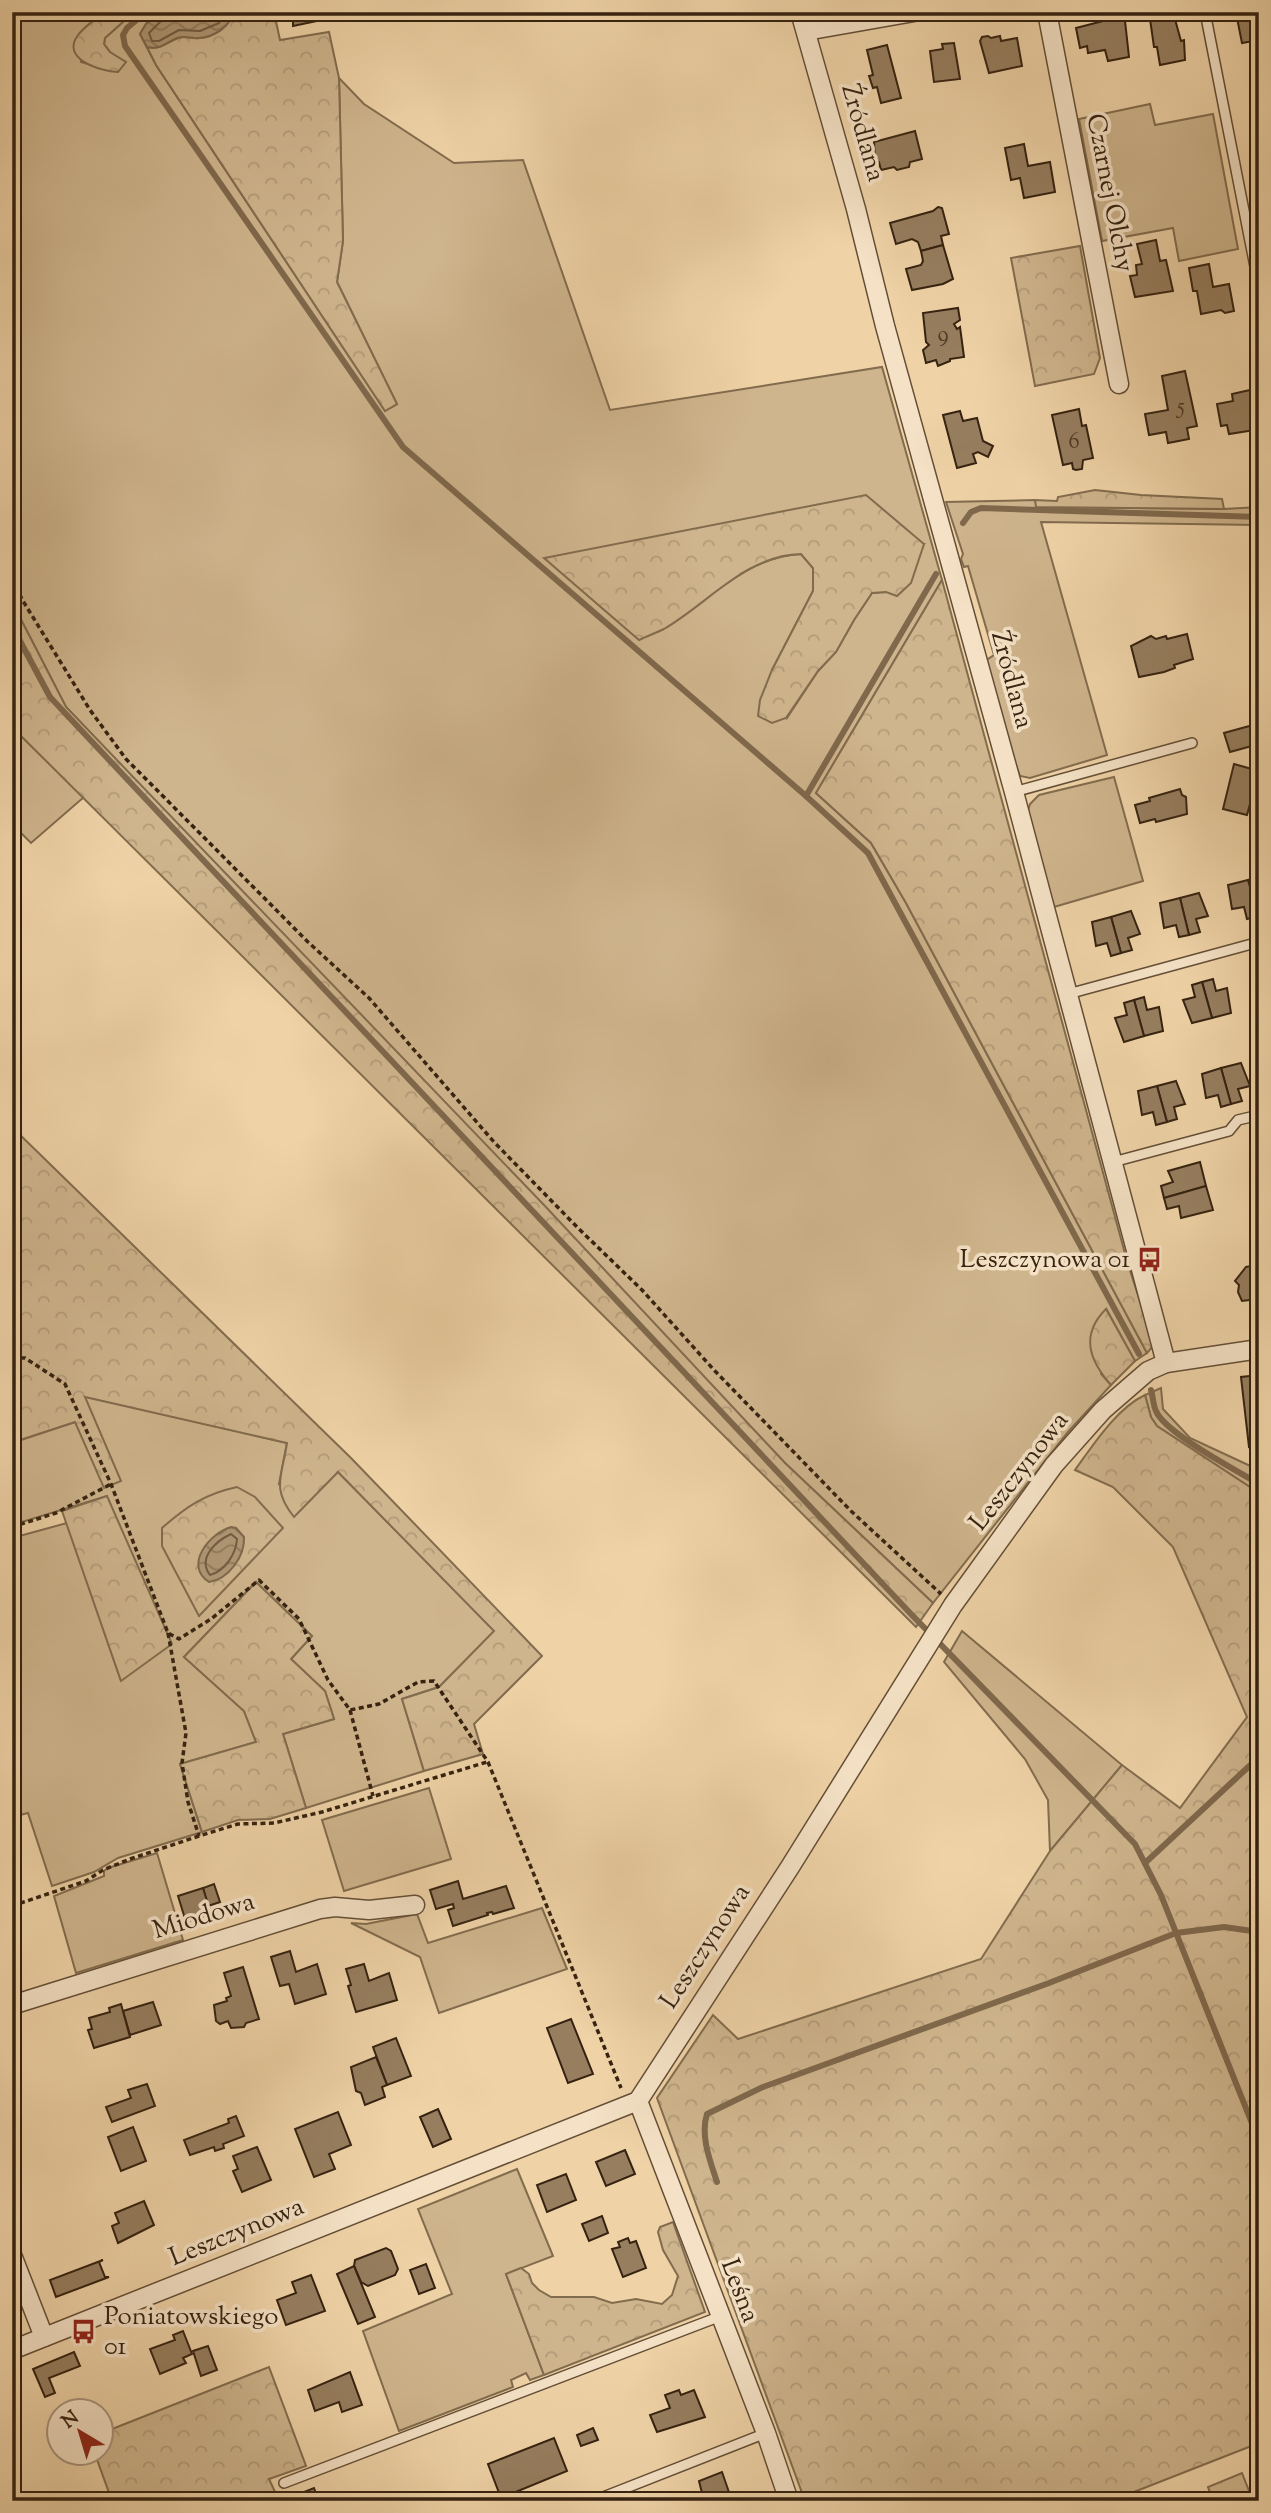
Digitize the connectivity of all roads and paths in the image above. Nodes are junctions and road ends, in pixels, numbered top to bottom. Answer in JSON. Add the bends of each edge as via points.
{"nodes":[{"id":1,"x":914,"y":12,"type":"edge"},
{"id":2,"x":1047,"y":12,"type":"edge"},
{"id":3,"x":1205,"y":12,"type":"edge"},
{"id":4,"x":803,"y":17,"type":"edge"},
{"id":5,"x":1259,"y":287,"type":"edge"},
{"id":6,"x":1119,"y":384,"type":"dead end"},
{"id":7,"x":12,"y":579,"type":"edge"},
{"id":8,"x":1192,"y":743,"type":"dead end"},
{"id":9,"x":1014,"y":792,"type":"junction"},
{"id":10,"x":1259,"y":942,"type":"edge"},
{"id":11,"x":1068,"y":994,"type":"junction"},
{"id":12,"x":1259,"y":1115,"type":"edge"},
{"id":13,"x":1113,"y":1162,"type":"junction"},
{"id":14,"x":1259,"y":1349,"type":"edge"},
{"id":15,"x":12,"y":1358,"type":"edge"},
{"id":16,"x":1166,"y":1363,"type":"junction"},
{"id":17,"x":111,"y":1484,"type":"junction"},
{"id":18,"x":12,"y":1527,"type":"edge"},
{"id":19,"x":949,"y":1611,"type":"junction"},
{"id":20,"x":168,"y":1633,"type":"junction"},
{"id":21,"x":350,"y":1710,"type":"junction"},
{"id":22,"x":488,"y":1762,"type":"junction"},
{"id":23,"x":374,"y":1796,"type":"junction"},
{"id":24,"x":200,"y":1836,"type":"junction"},
{"id":25,"x":415,"y":1905,"type":"dead end"},
{"id":26,"x":12,"y":1906,"type":"edge"},
{"id":27,"x":12,"y":2005,"type":"edge"},
{"id":28,"x":633,"y":2103,"type":"junction"},
{"id":29,"x":12,"y":2255,"type":"edge"},
{"id":30,"x":721,"y":2316,"type":"junction"},
{"id":31,"x":44,"y":2337,"type":"junction"},
{"id":32,"x":12,"y":2350,"type":"edge"},
{"id":33,"x":766,"y":2433,"type":"junction"},
{"id":34,"x":284,"y":2483,"type":"dead end"},
{"id":35,"x":593,"y":2501,"type":"edge"},
{"id":36,"x":789,"y":2501,"type":"edge"}],
"edges":[{"from":1,"to":4,"type":"street"},
{"from":2,"to":6,"type":"street","name":"Czarnej Olchy"},
{"from":3,"to":5,"type":"lane"},
{"from":4,"to":9,"type":"street","name":"Źródlana"},
{"from":7,"to":19,"type":"path","via":[[90,710],[126,759],[369,998],[494,1142]]},
{"from":8,"to":9,"type":"lane"},
{"from":9,"to":11,"type":"street","name":"Źródlana"},
{"from":10,"to":11,"type":"lane"},
{"from":11,"to":13,"type":"street","name":"Źródlana"},
{"from":12,"to":13,"type":"lane","via":[[1238,1120],[1229,1131]]},
{"from":13,"to":16,"type":"street","name":"Źródlana"},
{"from":14,"to":16,"type":"street","name":"Leszczynowa"},
{"from":15,"to":17,"type":"path","via":[[24,1359],[65,1384]]},
{"from":16,"to":19,"type":"street","name":"Leszczynowa","via":[[1148,1371],[1103,1410],[1054,1465]]},
{"from":17,"to":18,"type":"path","via":[[56,1513]]},
{"from":17,"to":20,"type":"path"},
{"from":19,"to":28,"type":"street","name":"Leszczynowa","via":[[790,1867]]},
{"from":20,"to":21,"type":"path","via":[[179,1639],[259,1580],[299,1619],[328,1680]]},
{"from":20,"to":24,"type":"path","via":[[186,1733],[182,1763],[188,1802]]},
{"from":21,"to":22,"type":"path","via":[[379,1704],[418,1682],[434,1681]]},
{"from":21,"to":23,"type":"path"},
{"from":22,"to":23,"type":"path"},
{"from":22,"to":28,"type":"path"},
{"from":23,"to":24,"type":"path","via":[[322,1812],[274,1823],[238,1824]]},
{"from":24,"to":26,"type":"path","via":[[130,1858],[86,1881]]},
{"from":25,"to":27,"type":"street","name":"Miodowa","via":[[320,1909]]},
{"from":28,"to":30,"type":"street","name":"Leśna"},
{"from":28,"to":31,"type":"street","name":"Leszczynowa"},
{"from":29,"to":31,"type":"street"},
{"from":30,"to":33,"type":"street","name":"Leśna"},
{"from":30,"to":34,"type":"lane"},
{"from":31,"to":32,"type":"street","name":"Leszczynowa"},
{"from":33,"to":35,"type":"lane"},
{"from":33,"to":36,"type":"street","name":"Leśna"}]}
